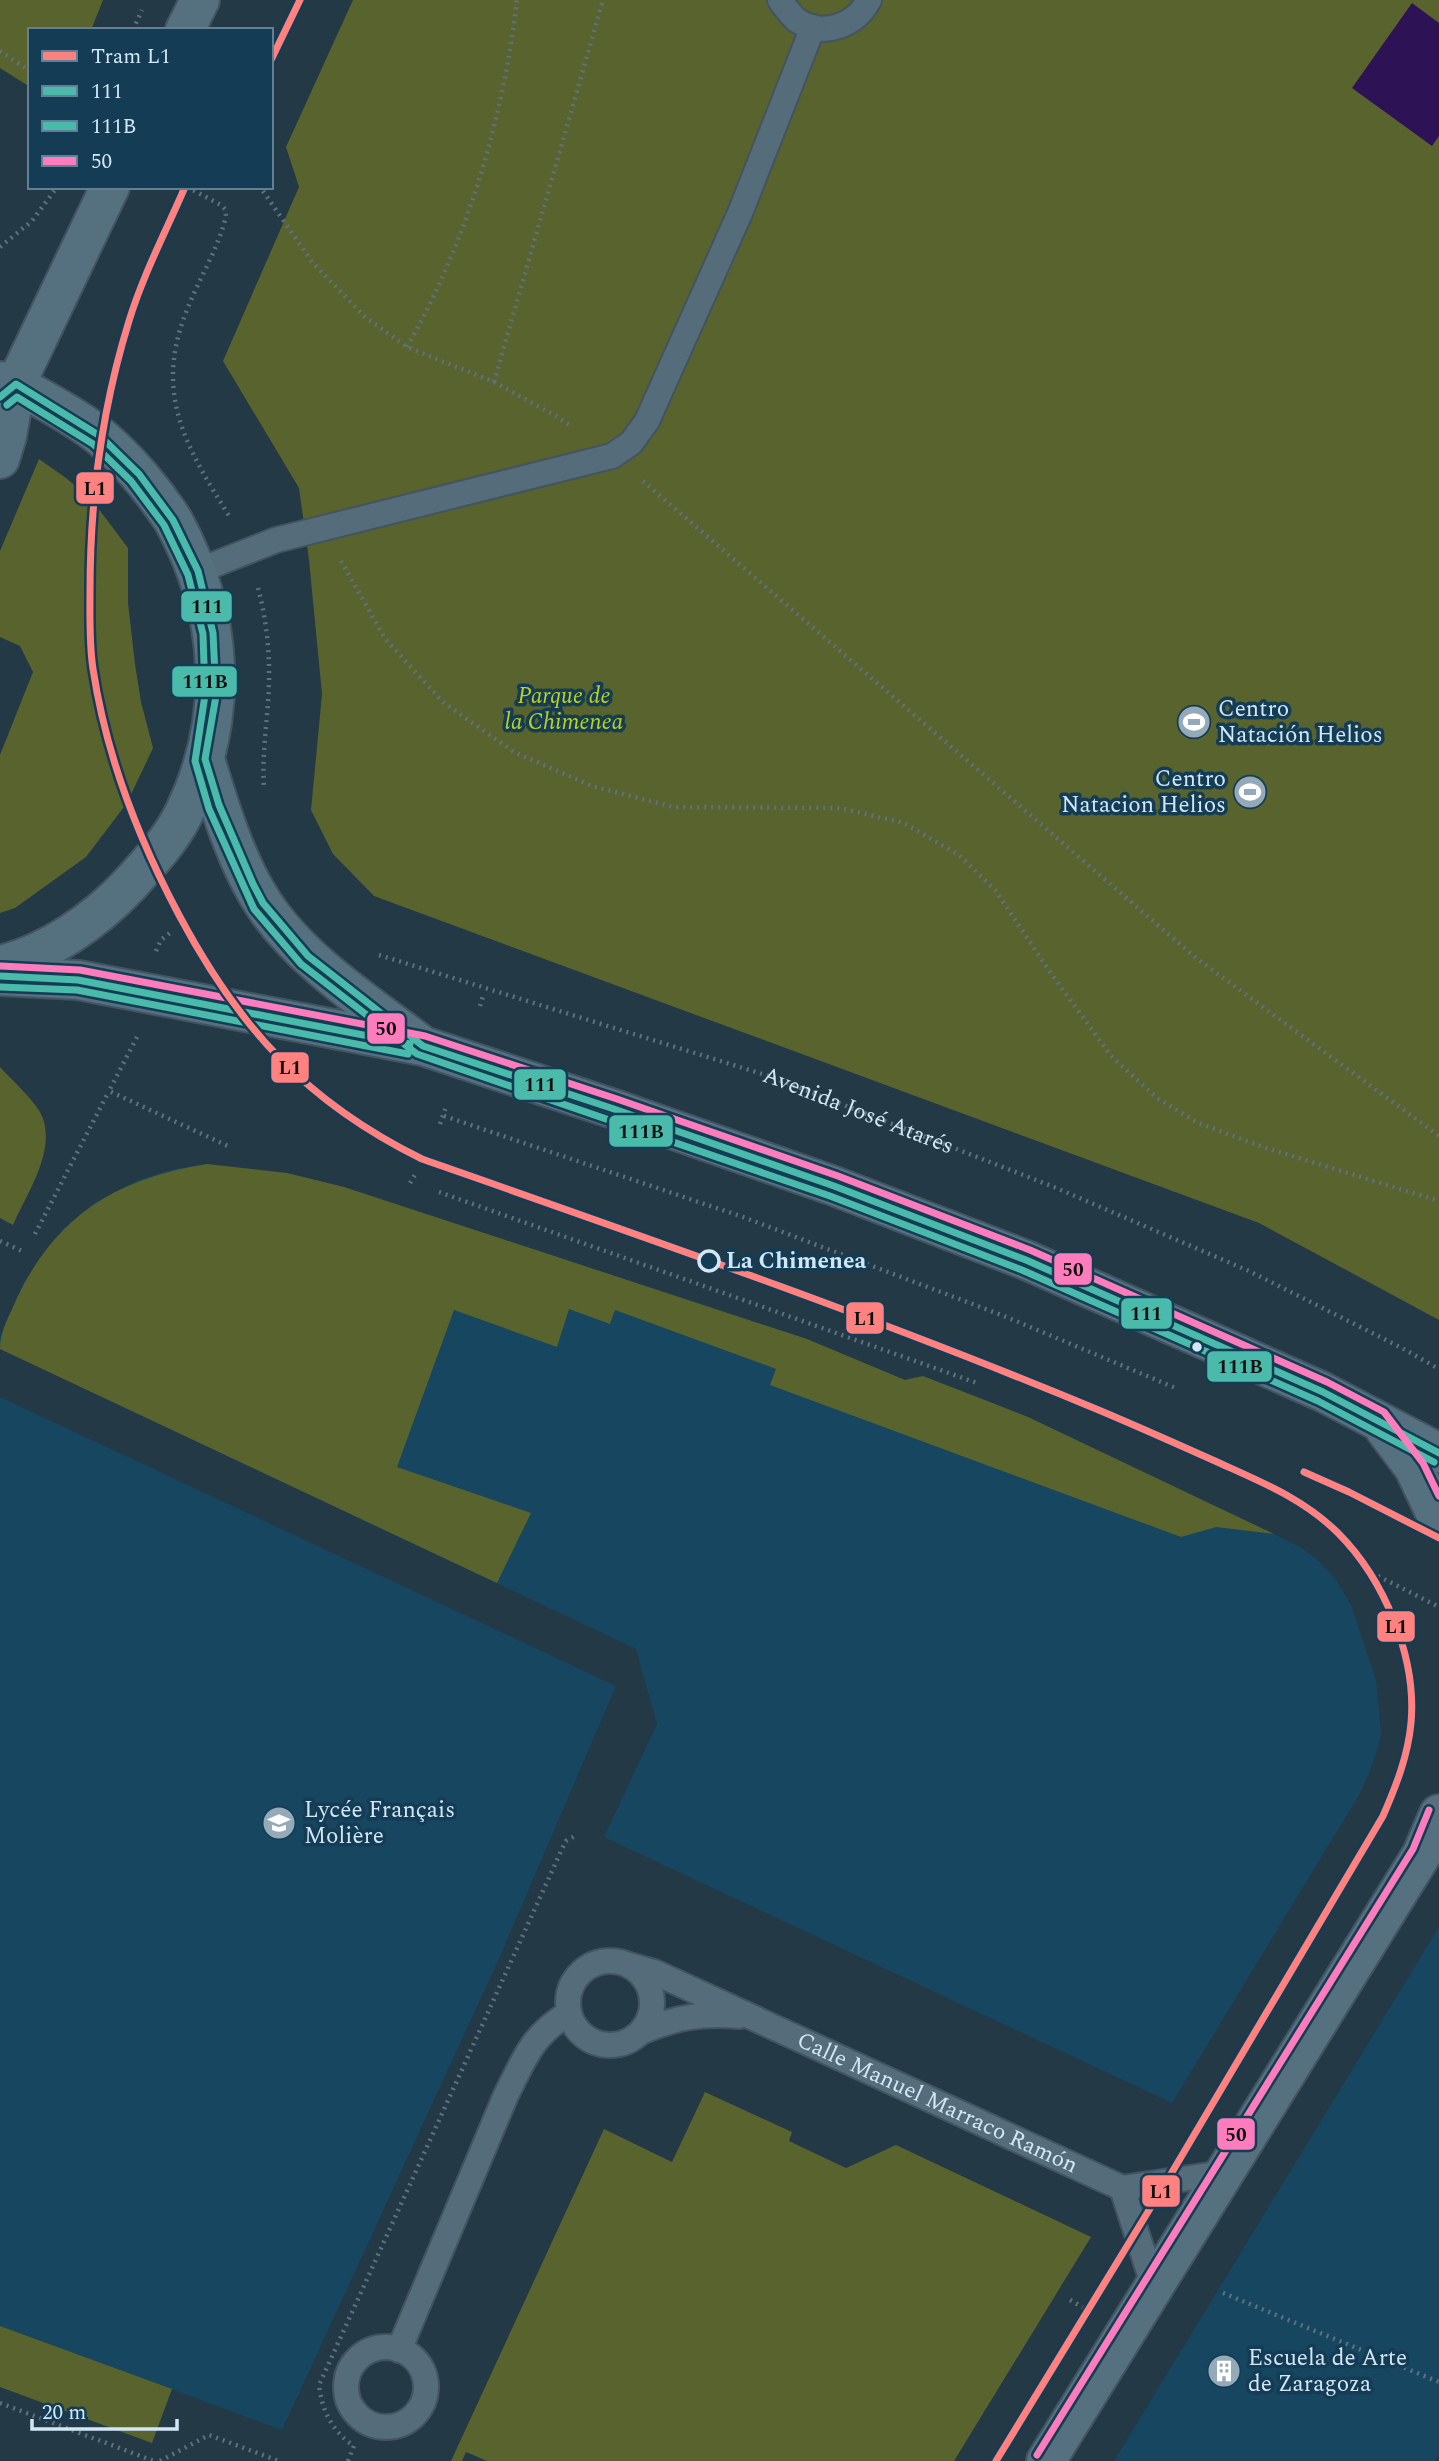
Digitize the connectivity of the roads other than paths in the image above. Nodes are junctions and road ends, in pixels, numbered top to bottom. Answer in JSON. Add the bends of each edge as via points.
{"nodes":[{"id":1,"x":200,"y":0,"type":"edge"},
{"id":2,"x":780,"y":0,"type":"edge"},
{"id":3,"x":869,"y":0,"type":"edge"},
{"id":4,"x":813,"y":27,"type":"junction"},
{"id":5,"x":187,"y":28,"type":"edge"},
{"id":6,"x":109,"y":189,"type":"edge"},
{"id":7,"x":5,"y":388,"type":"edge"},
{"id":8,"x":0,"y":459,"type":"edge"},
{"id":9,"x":198,"y":571,"type":"junction"},
{"id":10,"x":205,"y":759,"type":"junction"},
{"id":11,"x":0,"y":965,"type":"edge"},
{"id":12,"x":0,"y":976,"type":"edge"},
{"id":13,"x":423,"y":1046,"type":"junction"},
{"id":14,"x":1379,"y":1421,"type":"junction"},
{"id":15,"x":1439,"y":1452,"type":"edge"},
{"id":16,"x":1439,"y":1521,"type":"edge"},
{"id":17,"x":1439,"y":1814,"type":"edge"},
{"id":18,"x":629,"y":1965,"type":"junction"},
{"id":19,"x":569,"y":2013,"type":"junction"},
{"id":20,"x":751,"y":2018,"type":"junction"},
{"id":21,"x":641,"y":2032,"type":"junction"},
{"id":22,"x":1223,"y":2173,"type":"junction"},
{"id":23,"x":1122,"y":2188,"type":"junction"},
{"id":24,"x":1154,"y":2287,"type":"junction"},
{"id":25,"x":399,"y":2350,"type":"dead end"},
{"id":26,"x":1046,"y":2461,"type":"edge"}],
"edges":[{"from":1,"to":5,"type":"main road"},
{"from":2,"to":4,"type":"lane","via":[[799,21]]},
{"from":3,"to":4,"type":"lane","via":[[865,9],[841,26]]},
{"from":4,"to":9,"type":"lane","via":[[740,213],[646,421],[631,443],[612,456],[276,540]]},
{"from":6,"to":7,"type":"main road"},
{"from":7,"to":8,"type":"main road","via":[[7,436]]},
{"from":7,"to":9,"type":"main road","via":[[100,436],[131,466],[173,520]]},
{"from":9,"to":10,"type":"main road","via":[[213,633],[216,696]]},
{"from":10,"to":11,"type":"main road","via":[[169,836],[110,905],[61,940]]},
{"from":10,"to":13,"type":"main road","via":[[219,805],[263,903],[308,956]]},
{"from":12,"to":13,"type":"main road","via":[[78,980]]},
{"from":13,"to":14,"type":"main road","via":[[834,1186],[1013,1255]]},
{"from":14,"to":15,"type":"main road"},
{"from":14,"to":16,"type":"main road","via":[[1414,1468]]},
{"from":17,"to":22,"type":"main road","via":[[1422,1854]]},
{"from":18,"to":19,"type":"lane","via":[[602,1961],[589,1966],[571,1987]]},
{"from":18,"to":20,"type":"lane","name":"Calle Manuel Marraco Ramón","via":[[654,1972]]},
{"from":18,"to":21,"type":"lane","via":[[640,1972],[652,1995],[653,2008]]},
{"from":19,"to":21,"type":"lane","via":[[582,2035],[606,2046],[619,2045]]},
{"from":19,"to":25,"type":"lane","via":[[548,2026],[523,2060]]},
{"from":20,"to":21,"type":"lane","name":"Calle Manuel Marraco Ramón","via":[[697,2016],[668,2020]]},
{"from":20,"to":23,"type":"lane","name":"Calle Manuel Marraco Ramón"},
{"from":22,"to":23,"type":"lane"},
{"from":22,"to":24,"type":"main road"},
{"from":23,"to":24,"type":"lane"},
{"from":24,"to":26,"type":"main road"}]}
